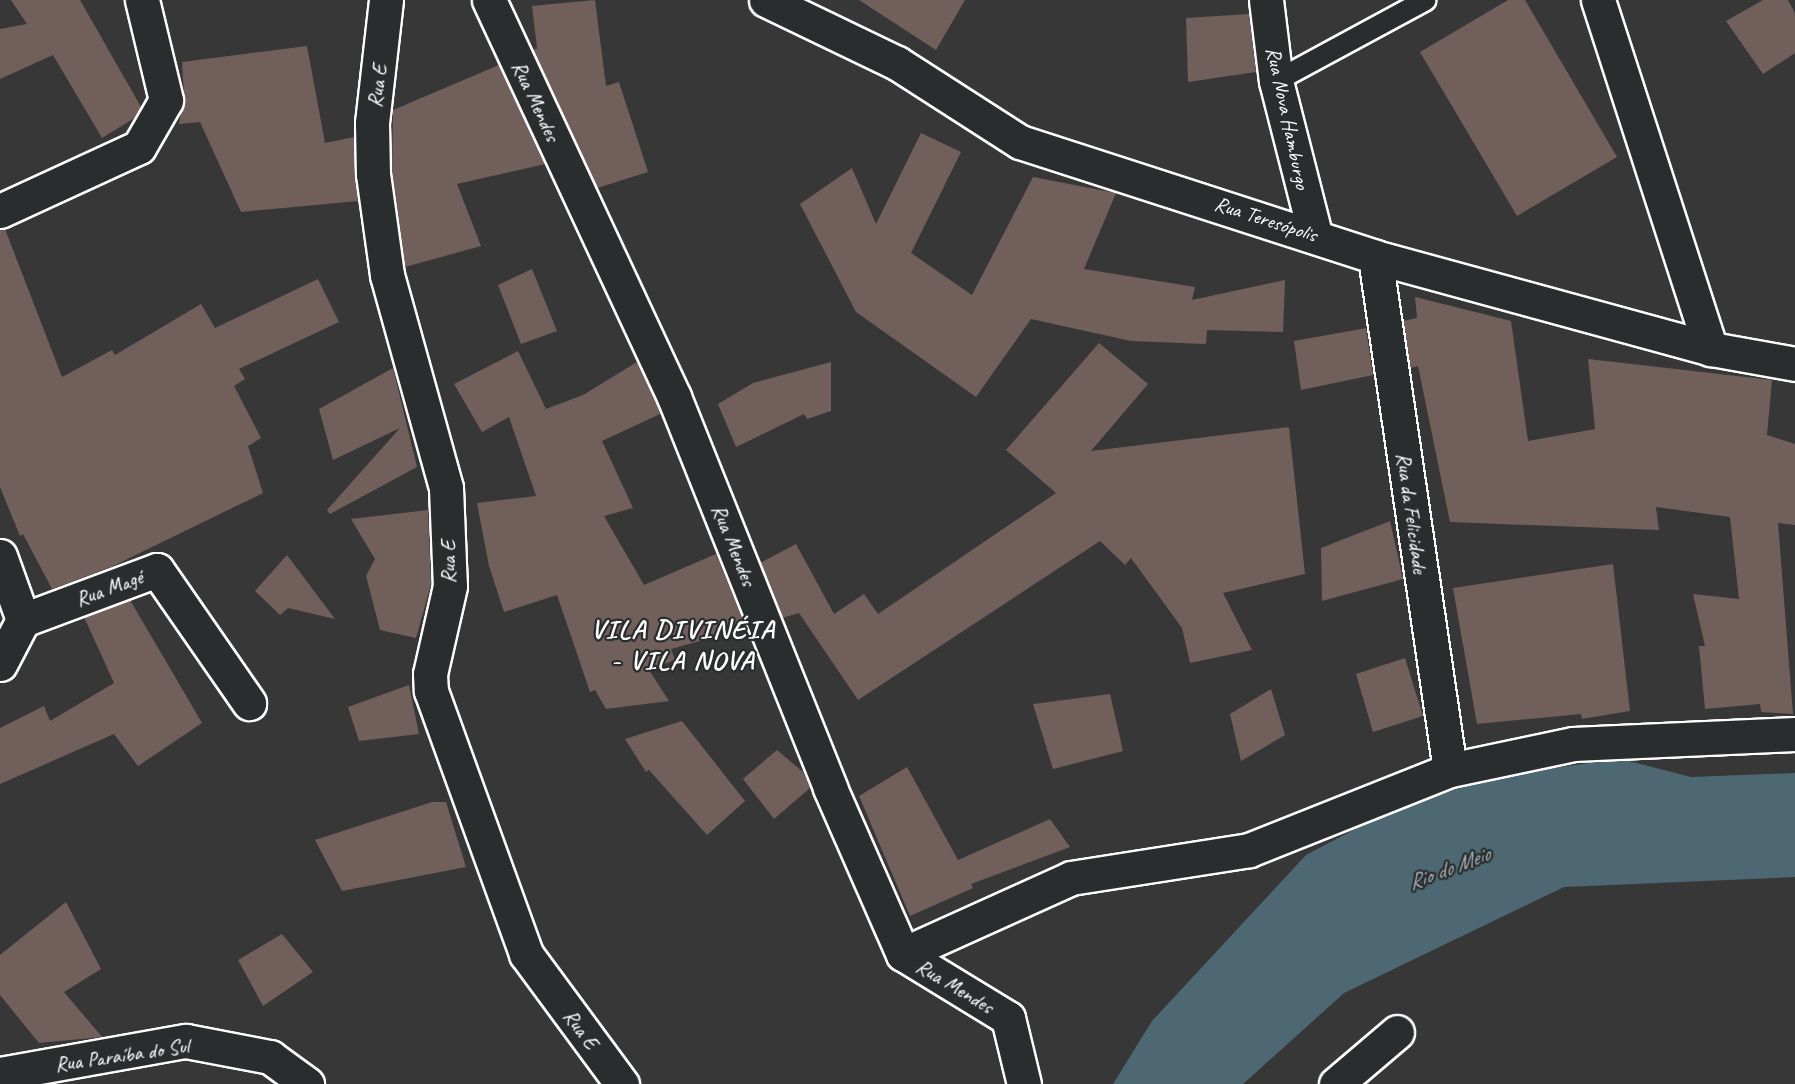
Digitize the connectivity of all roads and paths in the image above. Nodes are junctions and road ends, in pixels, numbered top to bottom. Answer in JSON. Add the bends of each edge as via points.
{"nodes":[{"id":1,"x":142,"y":0,"type":"edge"},
{"id":2,"x":386,"y":0,"type":"edge"},
{"id":3,"x":489,"y":0,"type":"edge"},
{"id":4,"x":765,"y":0,"type":"edge"},
{"id":5,"x":1266,"y":0,"type":"edge"},
{"id":6,"x":1426,"y":0,"type":"edge"},
{"id":7,"x":1598,"y":0,"type":"edge"},
{"id":8,"x":1276,"y":81,"type":"junction"},
{"id":9,"x":0,"y":211,"type":"edge"},
{"id":10,"x":1315,"y":234,"type":"junction"},
{"id":11,"x":1375,"y":257,"type":"junction"},
{"id":12,"x":1712,"y":349,"type":"junction"},
{"id":13,"x":1795,"y":364,"type":"edge"},
{"id":14,"x":0,"y":556,"type":"edge"},
{"id":15,"x":23,"y":620,"type":"junction"},
{"id":16,"x":0,"y":663,"type":"edge"},
{"id":17,"x":249,"y":703,"type":"dead end"},
{"id":18,"x":1795,"y":734,"type":"edge"},
{"id":19,"x":1450,"y":770,"type":"junction"},
{"id":20,"x":903,"y":954,"type":"junction"},
{"id":21,"x":1397,"y":1032,"type":"dead end"},
{"id":22,"x":0,"y":1074,"type":"edge"},
{"id":23,"x":307,"y":1084,"type":"edge"},
{"id":24,"x":622,"y":1084,"type":"edge"},
{"id":25,"x":1024,"y":1084,"type":"edge"},
{"id":26,"x":1336,"y":1084,"type":"edge"}],
"edges":[{"from":1,"to":9,"type":"street","via":[[166,100],[139,147]]},
{"from":2,"to":24,"type":"street","name":"Rua E","via":[[372,123],[373,174],[387,275],[446,488],[450,586],[430,674],[431,691],[526,954]]},
{"from":3,"to":20,"type":"street","name":"Rua Mendes","via":[[674,397],[830,788]]},
{"from":4,"to":10,"type":"street","name":"Rua Teresópolis","via":[[897,63],[1020,142]]},
{"from":5,"to":8,"type":"street","name":"Rua Nova Hamburgo"},
{"from":6,"to":8,"type":"lane"},
{"from":7,"to":12,"type":"street"},
{"from":8,"to":10,"type":"street","name":"Rua Nova Hamburgo"},
{"from":10,"to":11,"type":"street","name":"Rua Teresópolis"},
{"from":11,"to":12,"type":"street","name":"Rua Teresópolis"},
{"from":11,"to":19,"type":"street","name":"Rua da Felicidade"},
{"from":12,"to":13,"type":"street","name":"Rua Teresópolis"},
{"from":14,"to":15,"type":"street"},
{"from":15,"to":16,"type":"street"},
{"from":15,"to":17,"type":"street","name":"Rua Magé","via":[[157,570]]},
{"from":18,"to":19,"type":"street","via":[[1573,744]]},
{"from":19,"to":20,"type":"street","via":[[1249,850],[1071,878]]},
{"from":20,"to":25,"type":"street","name":"Rua Mendes","via":[[1008,1018]]},
{"from":21,"to":26,"type":"street"},
{"from":22,"to":23,"type":"street","name":"Rua Paraíba do Sul","via":[[186,1041],[270,1057]]}]}
